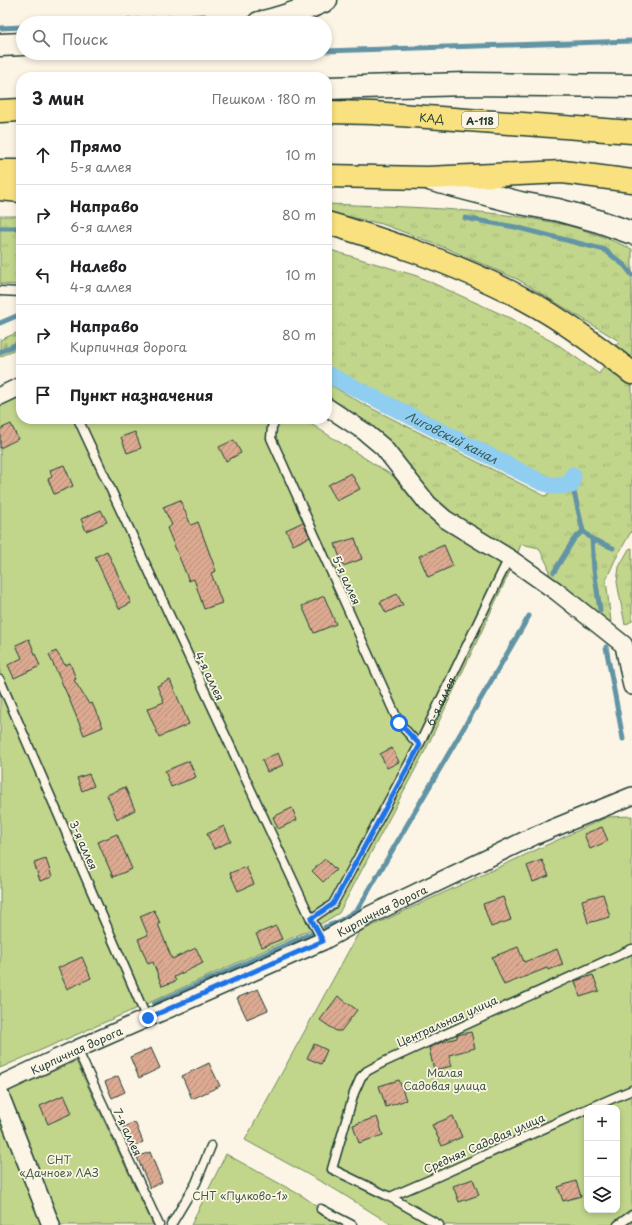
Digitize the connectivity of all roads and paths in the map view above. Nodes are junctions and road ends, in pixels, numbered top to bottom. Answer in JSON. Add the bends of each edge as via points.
{"nodes":[{"id":1,"x":326,"y":0,"type":"edge"},
{"id":2,"x":286,"y":16,"type":"edge"},
{"id":3,"x":16,"y":44,"type":"edge"},
{"id":4,"x":0,"y":45,"type":"edge"},
{"id":5,"x":632,"y":86,"type":"edge"},
{"id":6,"x":332,"y":88,"type":"edge"},
{"id":7,"x":16,"y":110,"type":"edge"},
{"id":8,"x":0,"y":111,"type":"edge"},
{"id":9,"x":332,"y":112,"type":"edge"},
{"id":10,"x":632,"y":132,"type":"edge"},
{"id":11,"x":0,"y":171,"type":"edge"},
{"id":12,"x":16,"y":171,"type":"edge"},
{"id":13,"x":332,"y":176,"type":"edge"},
{"id":14,"x":427,"y":178,"type":"junction"},
{"id":15,"x":632,"y":181,"type":"edge"},
{"id":16,"x":0,"y":189,"type":"edge"},
{"id":17,"x":16,"y":191,"type":"edge"},
{"id":18,"x":332,"y":225,"type":"edge"},
{"id":19,"x":632,"y":233,"type":"edge"},
{"id":20,"x":0,"y":291,"type":"edge"},
{"id":21,"x":16,"y":292,"type":"edge"},
{"id":22,"x":632,"y":373,"type":"edge"},
{"id":23,"x":16,"y":388,"type":"edge"},
{"id":24,"x":0,"y":396,"type":"edge"},
{"id":25,"x":332,"y":410,"type":"edge"},
{"id":26,"x":80,"y":424,"type":"edge"},
{"id":27,"x":274,"y":424,"type":"edge"},
{"id":28,"x":507,"y":562,"type":"junction"},
{"id":29,"x":0,"y":680,"type":"edge"},
{"id":30,"x":632,"y":686,"type":"edge"},
{"id":31,"x":420,"y":745,"type":"junction"},
{"id":32,"x":632,"y":796,"type":"edge"},
{"id":33,"x":311,"y":919,"type":"junction"},
{"id":34,"x":323,"y":941,"type":"junction"},
{"id":35,"x":632,"y":949,"type":"edge"},
{"id":36,"x":148,"y":1018,"type":"junction"},
{"id":37,"x":77,"y":1049,"type":"junction"},
{"id":38,"x":0,"y":1085,"type":"edge"},
{"id":39,"x":632,"y":1090,"type":"edge"},
{"id":40,"x":0,"y":1095,"type":"edge"},
{"id":41,"x":597,"y":1105,"type":"edge"},
{"id":42,"x":584,"y":1110,"type":"edge"},
{"id":43,"x":211,"y":1146,"type":"dead end"},
{"id":44,"x":390,"y":1196,"type":"junction"},
{"id":45,"x":321,"y":1209,"type":"dead end"},
{"id":46,"x":632,"y":1215,"type":"edge"},
{"id":47,"x":51,"y":1225,"type":"edge"},
{"id":48,"x":159,"y":1225,"type":"edge"},
{"id":49,"x":170,"y":1225,"type":"edge"},
{"id":50,"x":352,"y":1225,"type":"edge"},
{"id":51,"x":439,"y":1225,"type":"edge"},
{"id":52,"x":618,"y":1225,"type":"edge"}],
"edges":[{"from":1,"to":2,"type":"main road"},
{"from":3,"to":4,"type":"main road"},
{"from":5,"to":6,"type":"main road","via":[[466,84]]},
{"from":7,"to":8,"type":"highway"},
{"from":9,"to":10,"type":"highway","name":"КАД","number":"А-118"},
{"from":11,"to":12,"type":"highway"},
{"from":13,"to":14,"type":"highway"},
{"from":14,"to":15,"type":"highway","via":[[564,172]]},
{"from":14,"to":19,"type":"main road","via":[[520,203],[558,210]]},
{"from":16,"to":17,"type":"highway"},
{"from":18,"to":22,"type":"highway","via":[[382,240],[481,277],[564,322]]},
{"from":20,"to":21,"type":"lane"},
{"from":23,"to":24,"type":"street"},
{"from":25,"to":28,"type":"street","via":[[383,447],[428,504],[445,519]]},
{"from":26,"to":33,"type":"lane","name":"4-я аллея"},
{"from":27,"to":31,"type":"lane","name":"5-я аллея","via":[[271,438],[399,723]]},
{"from":28,"to":30,"type":"street","via":[[556,591],[624,645]]},
{"from":28,"to":31,"type":"lane","name":"6-я аллея"},
{"from":29,"to":36,"type":"lane","name":"3-я аллея"},
{"from":31,"to":33,"type":"lane","name":"6-я аллея","via":[[333,904]]},
{"from":32,"to":34,"type":"street","name":"Кирпичная дорога","via":[[534,836],[372,914]]},
{"from":33,"to":34,"type":"lane","name":"4-я аллея"},
{"from":34,"to":36,"type":"street","name":"Кирпичная дорога"},
{"from":35,"to":44,"type":"lane","name":"Центральная улица","via":[[384,1062],[361,1077],[332,1169]]},
{"from":36,"to":37,"type":"street","name":"Кирпичная дорога"},
{"from":37,"to":38,"type":"street","name":"Кирпичная дорога"},
{"from":37,"to":48,"type":"lane","name":"7-я аллея"},
{"from":39,"to":41,"type":"lane"},
{"from":40,"to":47,"type":"street"},
{"from":42,"to":44,"type":"lane","name":"Средняя Садовая улица"},
{"from":43,"to":49,"type":"lane","via":[[196,1183]]},
{"from":44,"to":51,"type":"lane"},
{"from":45,"to":50,"type":"lane"},
{"from":46,"to":52,"type":"lane"}]}
